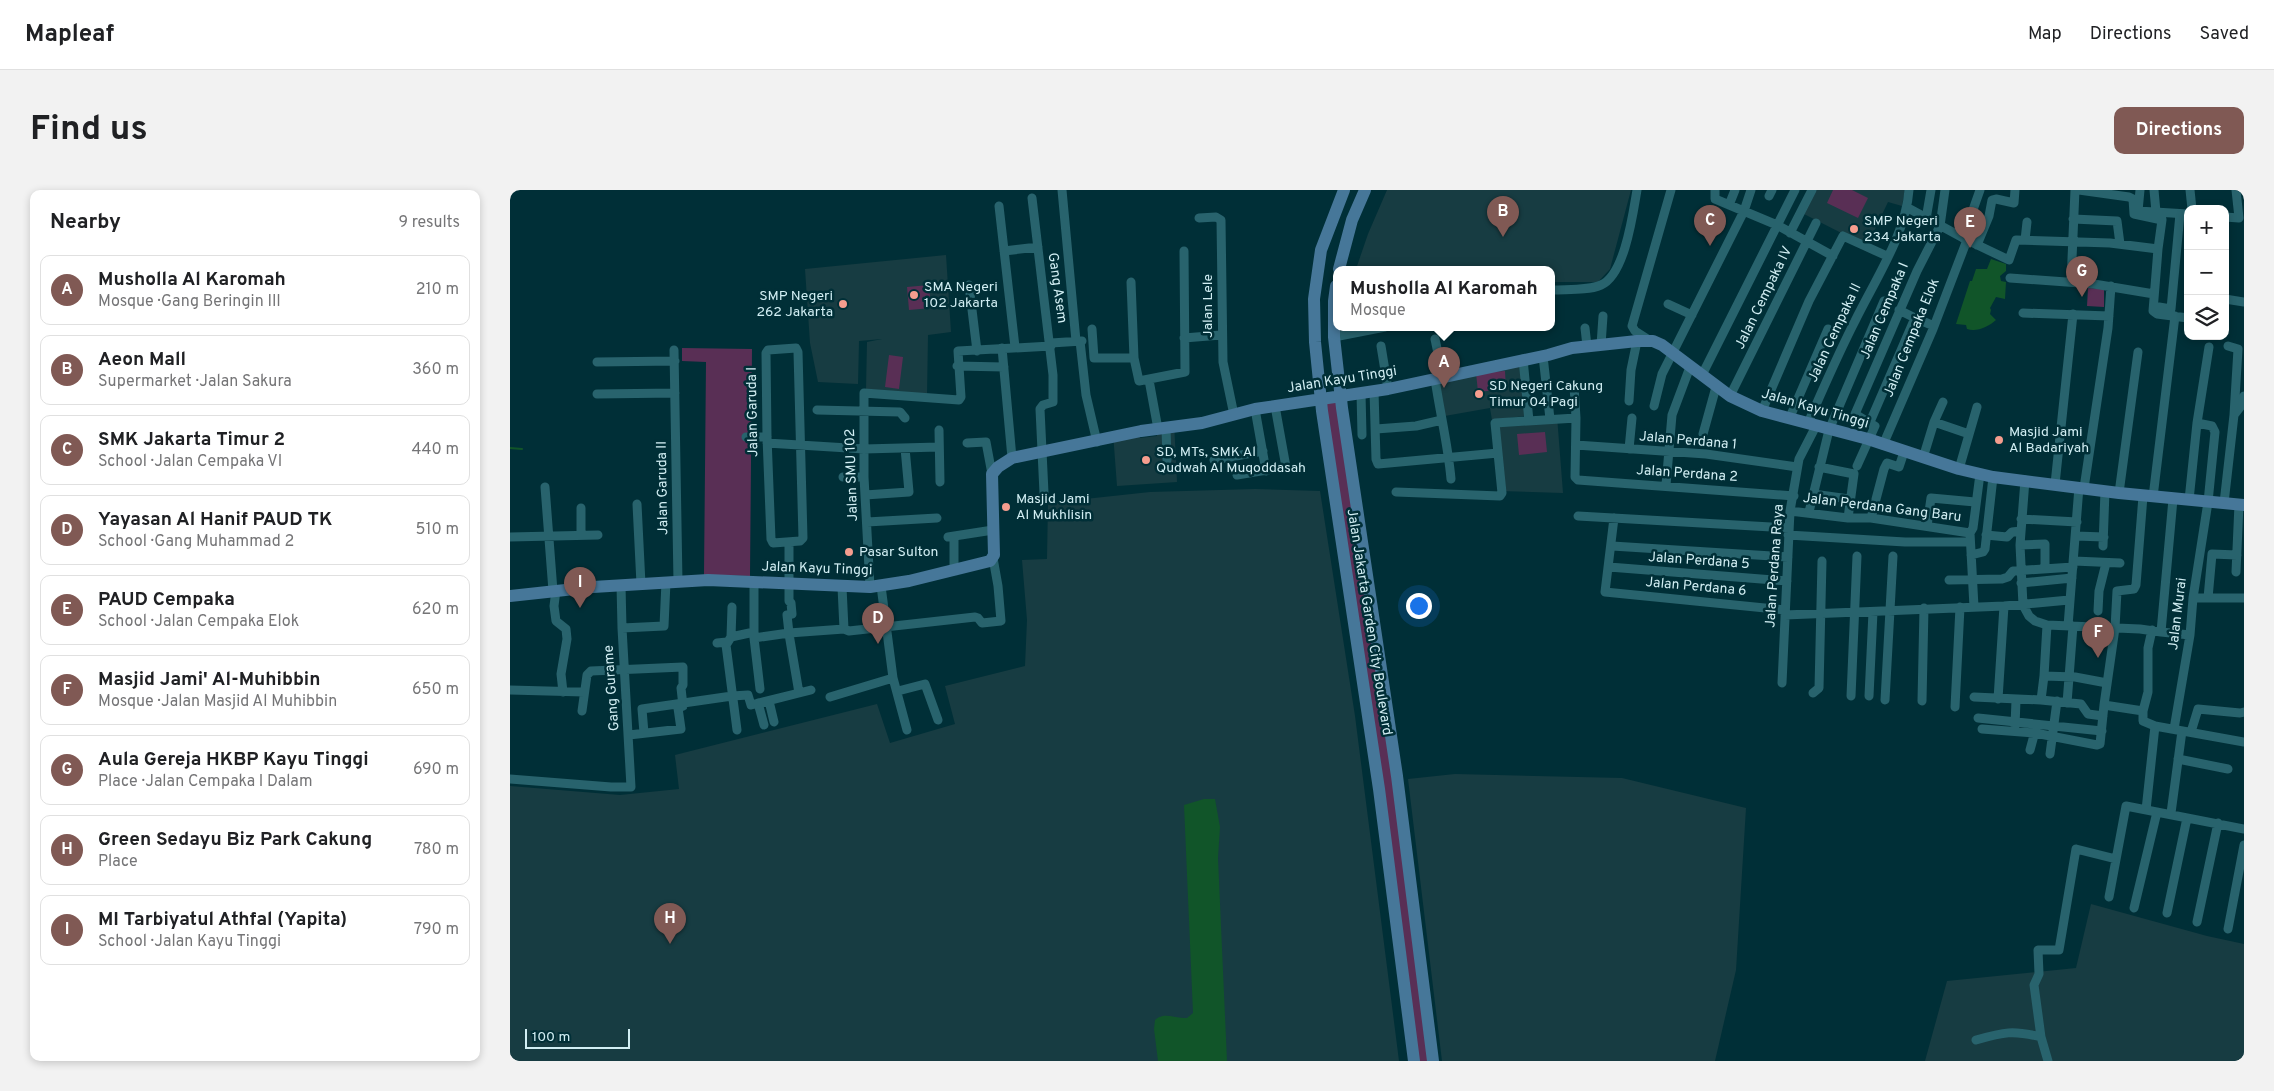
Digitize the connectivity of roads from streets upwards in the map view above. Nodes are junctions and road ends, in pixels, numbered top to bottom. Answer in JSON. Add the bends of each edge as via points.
{"nodes":[{"id":1,"x":1062,"y":190,"type":"edge"},
{"id":2,"x":1344,"y":190,"type":"edge"},
{"id":3,"x":1365,"y":190,"type":"edge"},
{"id":4,"x":1637,"y":190,"type":"edge"},
{"id":5,"x":1671,"y":190,"type":"edge"},
{"id":6,"x":1715,"y":190,"type":"edge"},
{"id":7,"x":1735,"y":190,"type":"edge"},
{"id":8,"x":1752,"y":190,"type":"edge"},
{"id":9,"x":1795,"y":190,"type":"edge"},
{"id":10,"x":1812,"y":190,"type":"edge"},
{"id":11,"x":1909,"y":190,"type":"edge"},
{"id":12,"x":1931,"y":190,"type":"edge"},
{"id":13,"x":1945,"y":190,"type":"edge"},
{"id":14,"x":1980,"y":190,"type":"edge"},
{"id":15,"x":2015,"y":190,"type":"edge"},
{"id":16,"x":2075,"y":190,"type":"edge"},
{"id":17,"x":2080,"y":190,"type":"edge"},
{"id":18,"x":2140,"y":190,"type":"edge"},
{"id":19,"x":2154,"y":190,"type":"edge"},
{"id":20,"x":2190,"y":190,"type":"edge"},
{"id":21,"x":2236,"y":190,"type":"edge"},
{"id":22,"x":1032,"y":198,"type":"dead end"},
{"id":23,"x":1729,"y":205,"type":"junction"},
{"id":24,"x":2192,"y":205,"type":"edge"},
{"id":25,"x":999,"y":206,"type":"dead end"},
{"id":26,"x":1908,"y":208,"type":"junction"},
{"id":27,"x":1744,"y":211,"type":"junction"},
{"id":28,"x":2156,"y":212,"type":"junction"},
{"id":29,"x":2184,"y":214,"type":"edge"},
{"id":30,"x":2229,"y":217,"type":"edge"},
{"id":31,"x":1199,"y":218,"type":"dead end"},
{"id":32,"x":2073,"y":219,"type":"junction"},
{"id":33,"x":2242,"y":219,"type":"edge"},
{"id":34,"x":1926,"y":220,"type":"junction"},
{"id":35,"x":2027,"y":222,"type":"dead end"},
{"id":36,"x":1816,"y":223,"type":"dead end"},
{"id":37,"x":1777,"y":225,"type":"junction"},
{"id":38,"x":1940,"y":226,"type":"junction"},
{"id":39,"x":1790,"y":233,"type":"junction"},
{"id":40,"x":1965,"y":239,"type":"junction"},
{"id":41,"x":2025,"y":240,"type":"junction"},
{"id":42,"x":1806,"y":242,"type":"junction"},
{"id":43,"x":2072,"y":242,"type":"junction"},
{"id":44,"x":2120,"y":244,"type":"junction"},
{"id":45,"x":1977,"y":245,"type":"junction"},
{"id":46,"x":1038,"y":247,"type":"junction"},
{"id":47,"x":2158,"y":249,"type":"junction"},
{"id":48,"x":1004,"y":251,"type":"junction"},
{"id":49,"x":1184,"y":251,"type":"dead end"},
{"id":50,"x":1833,"y":256,"type":"junction"},
{"id":51,"x":1887,"y":256,"type":"junction"},
{"id":52,"x":1340,"y":266,"type":"edge"},
{"id":53,"x":2010,"y":278,"type":"dead end"},
{"id":54,"x":1131,"y":282,"type":"dead end"},
{"id":55,"x":2071,"y":282,"type":"junction"},
{"id":56,"x":969,"y":285,"type":"dead end"},
{"id":57,"x":2111,"y":286,"type":"junction"},
{"id":58,"x":1555,"y":290,"type":"edge"},
{"id":59,"x":2154,"y":294,"type":"junction"},
{"id":60,"x":2229,"y":300,"type":"edge"},
{"id":61,"x":1884,"y":301,"type":"dead end"},
{"id":62,"x":2244,"y":302,"type":"edge"},
{"id":63,"x":1668,"y":304,"type":"dead end"},
{"id":64,"x":2156,"y":307,"type":"junction"},
{"id":65,"x":1899,"y":310,"type":"junction"},
{"id":66,"x":2023,"y":313,"type":"dead end"},
{"id":67,"x":1692,"y":314,"type":"junction"},
{"id":68,"x":2073,"y":314,"type":"junction"},
{"id":69,"x":1603,"y":316,"type":"dead end"},
{"id":70,"x":2109,"y":316,"type":"junction"},
{"id":71,"x":2175,"y":316,"type":"junction"},
{"id":72,"x":2184,"y":317,"type":"edge"},
{"id":73,"x":1915,"y":318,"type":"junction"},
{"id":74,"x":1934,"y":326,"type":"junction"},
{"id":75,"x":1585,"y":328,"type":"dead end"},
{"id":76,"x":1092,"y":329,"type":"dead end"},
{"id":77,"x":1828,"y":329,"type":"dead end"},
{"id":78,"x":1334,"y":331,"type":"edge"},
{"id":79,"x":1365,"y":331,"type":"edge"},
{"id":80,"x":1221,"y":335,"type":"junction"},
{"id":81,"x":1334,"y":337,"type":"junction"},
{"id":82,"x":1184,"y":338,"type":"junction"},
{"id":83,"x":1435,"y":339,"type":"dead end"},
{"id":84,"x":1092,"y":340,"type":"junction"},
{"id":85,"x":1078,"y":341,"type":"junction"},
{"id":86,"x":1643,"y":341,"type":"junction"},
{"id":87,"x":1051,"y":345,"type":"junction"},
{"id":88,"x":1601,"y":345,"type":"junction"},
{"id":89,"x":1381,"y":346,"type":"dead end"},
{"id":90,"x":1587,"y":346,"type":"junction"},
{"id":91,"x":2228,"y":346,"type":"dead end"},
{"id":92,"x":1015,"y":347,"type":"junction"},
{"id":93,"x":2209,"y":347,"type":"dead end"},
{"id":94,"x":1002,"y":348,"type":"junction"},
{"id":95,"x":2241,"y":349,"type":"edge"},
{"id":96,"x":674,"y":350,"type":"dead end"},
{"id":97,"x":977,"y":351,"type":"junction"},
{"id":98,"x":2138,"y":352,"type":"dead end"},
{"id":99,"x":1672,"y":353,"type":"junction"},
{"id":100,"x":1543,"y":356,"type":"junction"},
{"id":101,"x":1134,"y":358,"type":"junction"},
{"id":102,"x":1523,"y":359,"type":"junction"},
{"id":103,"x":675,"y":361,"type":"junction"},
{"id":104,"x":597,"y":362,"type":"dead end"},
{"id":105,"x":957,"y":366,"type":"junction"},
{"id":106,"x":1004,"y":366,"type":"junction"},
{"id":107,"x":1690,"y":367,"type":"junction"},
{"id":108,"x":1702,"y":375,"type":"junction"},
{"id":109,"x":1439,"y":378,"type":"junction"},
{"id":110,"x":1149,"y":380,"type":"junction"},
{"id":111,"x":1574,"y":386,"type":"dead end"},
{"id":112,"x":1716,"y":386,"type":"junction"},
{"id":113,"x":1388,"y":389,"type":"junction"},
{"id":114,"x":1374,"y":391,"type":"junction"},
{"id":115,"x":675,"y":393,"type":"junction"},
{"id":116,"x":1360,"y":393,"type":"junction"},
{"id":117,"x":597,"y":394,"type":"dead end"},
{"id":118,"x":1730,"y":396,"type":"junction"},
{"id":119,"x":2244,"y":396,"type":"edge"},
{"id":120,"x":1629,"y":401,"type":"dead end"},
{"id":121,"x":1943,"y":402,"type":"dead end"},
{"id":122,"x":1275,"y":406,"type":"junction"},
{"id":123,"x":1654,"y":406,"type":"dead end"},
{"id":124,"x":1977,"y":407,"type":"dead end"},
{"id":125,"x":1255,"y":409,"type":"junction"},
{"id":126,"x":817,"y":410,"type":"dead end"},
{"id":127,"x":1762,"y":411,"type":"junction"},
{"id":128,"x":864,"y":412,"type":"junction"},
{"id":129,"x":1234,"y":415,"type":"junction"},
{"id":130,"x":2234,"y":415,"type":"junction"},
{"id":131,"x":905,"y":418,"type":"dead end"},
{"id":132,"x":1576,"y":418,"type":"junction"},
{"id":133,"x":1632,"y":418,"type":"dead end"},
{"id":134,"x":1790,"y":418,"type":"junction"},
{"id":135,"x":1550,"y":419,"type":"junction"},
{"id":136,"x":1442,"y":420,"type":"junction"},
{"id":137,"x":1529,"y":421,"type":"junction"},
{"id":138,"x":1870,"y":422,"type":"junction"},
{"id":139,"x":1934,"y":422,"type":"junction"},
{"id":140,"x":2197,"y":423,"type":"junction"},
{"id":141,"x":1812,"y":424,"type":"junction"},
{"id":142,"x":1162,"y":429,"type":"junction"},
{"id":143,"x":1376,"y":429,"type":"junction"},
{"id":144,"x":939,"y":430,"type":"dead end"},
{"id":145,"x":1828,"y":430,"type":"junction"},
{"id":146,"x":1703,"y":434,"type":"dead end"},
{"id":147,"x":1968,"y":434,"type":"junction"},
{"id":148,"x":1362,"y":435,"type":"dead end"},
{"id":149,"x":746,"y":437,"type":"dead end"},
{"id":150,"x":767,"y":440,"type":"junction"},
{"id":151,"x":1868,"y":440,"type":"junction"},
{"id":152,"x":1097,"y":442,"type":"junction"},
{"id":153,"x":967,"y":443,"type":"dead end"},
{"id":154,"x":1576,"y":445,"type":"junction"},
{"id":155,"x":1883,"y":445,"type":"junction"},
{"id":156,"x":801,"y":446,"type":"junction"},
{"id":157,"x":939,"y":447,"type":"junction"},
{"id":158,"x":905,"y":448,"type":"junction"},
{"id":159,"x":864,"y":449,"type":"junction"},
{"id":160,"x":1629,"y":449,"type":"junction"},
{"id":161,"x":1263,"y":451,"type":"junction"},
{"id":162,"x":1668,"y":451,"type":"junction"},
{"id":163,"x":1904,"y":452,"type":"junction"},
{"id":164,"x":1041,"y":453,"type":"junction"},
{"id":165,"x":1498,"y":453,"type":"junction"},
{"id":166,"x":1012,"y":458,"type":"junction"},
{"id":167,"x":1449,"y":458,"type":"junction"},
{"id":168,"x":1923,"y":458,"type":"junction"},
{"id":169,"x":1167,"y":460,"type":"dead end"},
{"id":170,"x":1214,"y":460,"type":"dead end"},
{"id":171,"x":1857,"y":466,"type":"dead end"},
{"id":172,"x":1797,"y":467,"type":"junction"},
{"id":173,"x":1819,"y":467,"type":"junction"},
{"id":174,"x":1958,"y":468,"type":"junction"},
{"id":175,"x":1266,"y":471,"type":"junction"},
{"id":176,"x":992,"y":474,"type":"junction"},
{"id":177,"x":1980,"y":474,"type":"junction"},
{"id":178,"x":1237,"y":476,"type":"dead end"},
{"id":179,"x":842,"y":477,"type":"dead end"},
{"id":180,"x":864,"y":477,"type":"junction"},
{"id":181,"x":1994,"y":477,"type":"junction"},
{"id":182,"x":1451,"y":480,"type":"dead end"},
{"id":183,"x":2025,"y":480,"type":"junction"},
{"id":184,"x":940,"y":482,"type":"dead end"},
{"id":185,"x":2055,"y":484,"type":"junction"},
{"id":186,"x":1666,"y":485,"type":"junction"},
{"id":187,"x":545,"y":488,"type":"dead end"},
{"id":188,"x":2082,"y":488,"type":"junction"},
{"id":189,"x":2105,"y":491,"type":"junction"},
{"id":190,"x":1396,"y":492,"type":"dead end"},
{"id":191,"x":1044,"y":493,"type":"dead end"},
{"id":192,"x":2119,"y":493,"type":"junction"},
{"id":193,"x":1813,"y":494,"type":"junction"},
{"id":194,"x":865,"y":495,"type":"junction"},
{"id":195,"x":1794,"y":496,"type":"junction"},
{"id":196,"x":2148,"y":497,"type":"junction"},
{"id":197,"x":1849,"y":499,"type":"junction"},
{"id":198,"x":2173,"y":499,"type":"junction"},
{"id":199,"x":2189,"y":500,"type":"junction"},
{"id":200,"x":1975,"y":502,"type":"junction"},
{"id":201,"x":2208,"y":502,"type":"junction"},
{"id":202,"x":2224,"y":503,"type":"junction"},
{"id":203,"x":637,"y":504,"type":"dead end"},
{"id":204,"x":2241,"y":504,"type":"edge"},
{"id":205,"x":581,"y":508,"type":"dead end"},
{"id":206,"x":1790,"y":511,"type":"junction"},
{"id":207,"x":1809,"y":512,"type":"junction"},
{"id":208,"x":1578,"y":516,"type":"dead end"},
{"id":209,"x":937,"y":518,"type":"dead end"},
{"id":210,"x":1614,"y":518,"type":"junction"},
{"id":211,"x":1848,"y":518,"type":"junction"},
{"id":212,"x":1871,"y":518,"type":"junction"},
{"id":213,"x":2021,"y":519,"type":"junction"},
{"id":214,"x":867,"y":522,"type":"junction"},
{"id":215,"x":2077,"y":522,"type":"junction"},
{"id":216,"x":1927,"y":526,"type":"junction"},
{"id":217,"x":993,"y":530,"type":"junction"},
{"id":218,"x":2021,"y":531,"type":"junction"},
{"id":219,"x":1788,"y":532,"type":"junction"},
{"id":220,"x":598,"y":535,"type":"dead end"},
{"id":221,"x":1986,"y":535,"type":"junction"},
{"id":222,"x":580,"y":536,"type":"junction"},
{"id":223,"x":2076,"y":536,"type":"junction"},
{"id":224,"x":548,"y":537,"type":"junction"},
{"id":225,"x":1970,"y":537,"type":"junction"},
{"id":226,"x":510,"y":538,"type":"edge"},
{"id":227,"x":789,"y":542,"type":"junction"},
{"id":228,"x":2020,"y":545,"type":"junction"},
{"id":229,"x":1612,"y":546,"type":"junction"},
{"id":230,"x":1971,"y":555,"type":"junction"},
{"id":231,"x":2237,"y":555,"type":"junction"},
{"id":232,"x":1857,"y":556,"type":"dead end"},
{"id":233,"x":1893,"y":556,"type":"dead end"},
{"id":234,"x":1788,"y":557,"type":"junction"},
{"id":235,"x":993,"y":558,"type":"junction"},
{"id":236,"x":1822,"y":561,"type":"dead end"},
{"id":237,"x":2106,"y":563,"type":"junction"},
{"id":238,"x":2120,"y":563,"type":"dead end"},
{"id":239,"x":2073,"y":564,"type":"junction"},
{"id":240,"x":1609,"y":567,"type":"junction"},
{"id":241,"x":2045,"y":568,"type":"junction"},
{"id":242,"x":954,"y":570,"type":"junction"},
{"id":243,"x":2021,"y":570,"type":"junction"},
{"id":244,"x":2236,"y":572,"type":"dead end"},
{"id":245,"x":2072,"y":578,"type":"junction"},
{"id":246,"x":1949,"y":580,"type":"dead end"},
{"id":247,"x":1787,"y":581,"type":"junction"},
{"id":248,"x":1973,"y":581,"type":"junction"},
{"id":249,"x":672,"y":582,"type":"junction"},
{"id":250,"x":754,"y":582,"type":"junction"},
{"id":251,"x":789,"y":582,"type":"junction"},
{"id":252,"x":2021,"y":583,"type":"junction"},
{"id":253,"x":641,"y":584,"type":"junction"},
{"id":254,"x":621,"y":586,"type":"junction"},
{"id":255,"x":875,"y":586,"type":"junction"},
{"id":256,"x":842,"y":587,"type":"junction"},
{"id":257,"x":555,"y":591,"type":"junction"},
{"id":258,"x":510,"y":596,"type":"edge"},
{"id":259,"x":2193,"y":598,"type":"junction"},
{"id":260,"x":2208,"y":598,"type":"junction"},
{"id":261,"x":2244,"y":598,"type":"edge"},
{"id":262,"x":2069,"y":600,"type":"junction"},
{"id":263,"x":2023,"y":605,"type":"junction"},
{"id":264,"x":2004,"y":606,"type":"junction"},
{"id":265,"x":732,"y":607,"type":"dead end"},
{"id":266,"x":1960,"y":607,"type":"junction"},
{"id":267,"x":1974,"y":607,"type":"junction"},
{"id":268,"x":1924,"y":608,"type":"junction"},
{"id":269,"x":1891,"y":610,"type":"junction"},
{"id":270,"x":2098,"y":611,"type":"dead end"},
{"id":271,"x":1785,"y":612,"type":"junction"},
{"id":272,"x":1855,"y":612,"type":"junction"},
{"id":273,"x":1873,"y":612,"type":"junction"},
{"id":274,"x":1822,"y":614,"type":"junction"},
{"id":275,"x":2047,"y":625,"type":"junction"},
{"id":276,"x":886,"y":626,"type":"junction"},
{"id":277,"x":2070,"y":626,"type":"junction"},
{"id":278,"x":622,"y":628,"type":"junction"},
{"id":279,"x":2116,"y":628,"type":"junction"},
{"id":280,"x":844,"y":629,"type":"junction"},
{"id":281,"x":2156,"y":631,"type":"junction"},
{"id":282,"x":789,"y":633,"type":"junction"},
{"id":283,"x":754,"y":635,"type":"junction"},
{"id":284,"x":2190,"y":635,"type":"junction"},
{"id":285,"x":729,"y":639,"type":"junction"},
{"id":286,"x":717,"y":643,"type":"dead end"},
{"id":287,"x":625,"y":668,"type":"junction"},
{"id":288,"x":2044,"y":676,"type":"junction"},
{"id":289,"x":2069,"y":677,"type":"junction"},
{"id":290,"x":893,"y":678,"type":"junction"},
{"id":291,"x":1782,"y":683,"type":"dead end"},
{"id":292,"x":2107,"y":683,"type":"junction"},
{"id":293,"x":760,"y":689,"type":"dead end"},
{"id":294,"x":510,"y":690,"type":"edge"},
{"id":295,"x":811,"y":690,"type":"dead end"},
{"id":296,"x":898,"y":691,"type":"junction"},
{"id":297,"x":563,"y":692,"type":"junction"},
{"id":298,"x":584,"y":692,"type":"junction"},
{"id":299,"x":1813,"y":692,"type":"dead end"},
{"id":300,"x":799,"y":693,"type":"junction"},
{"id":301,"x":732,"y":696,"type":"junction"},
{"id":302,"x":1851,"y":696,"type":"dead end"},
{"id":303,"x":1870,"y":696,"type":"dead end"},
{"id":304,"x":830,"y":697,"type":"dead end"},
{"id":305,"x":1974,"y":697,"type":"dead end"},
{"id":306,"x":1998,"y":699,"type":"junction"},
{"id":307,"x":1885,"y":700,"type":"dead end"},
{"id":308,"x":2016,"y":700,"type":"junction"},
{"id":309,"x":2041,"y":700,"type":"junction"},
{"id":310,"x":769,"y":701,"type":"junction"},
{"id":311,"x":2057,"y":701,"type":"junction"},
{"id":312,"x":1922,"y":702,"type":"dead end"},
{"id":313,"x":2067,"y":702,"type":"junction"},
{"id":314,"x":758,"y":703,"type":"junction"},
{"id":315,"x":683,"y":704,"type":"junction"},
{"id":316,"x":2104,"y":705,"type":"junction"},
{"id":317,"x":1955,"y":707,"type":"dead end"},
{"id":318,"x":582,"y":711,"type":"dead end"},
{"id":319,"x":2143,"y":711,"type":"junction"},
{"id":320,"x":2244,"y":712,"type":"edge"},
{"id":321,"x":2103,"y":716,"type":"junction"},
{"id":322,"x":1978,"y":718,"type":"dead end"},
{"id":323,"x":938,"y":720,"type":"dead end"},
{"id":324,"x":774,"y":722,"type":"dead end"},
{"id":325,"x":2015,"y":722,"type":"junction"},
{"id":326,"x":2036,"y":723,"type":"junction"},
{"id":327,"x":764,"y":725,"type":"dead end"},
{"id":328,"x":2053,"y":725,"type":"junction"},
{"id":329,"x":2155,"y":726,"type":"junction"},
{"id":330,"x":1982,"y":729,"type":"dead end"},
{"id":331,"x":737,"y":730,"type":"dead end"},
{"id":332,"x":907,"y":730,"type":"dead end"},
{"id":333,"x":2102,"y":731,"type":"junction"},
{"id":334,"x":2182,"y":731,"type":"junction"},
{"id":335,"x":2014,"y":732,"type":"junction"},
{"id":336,"x":644,"y":733,"type":"junction"},
{"id":337,"x":2035,"y":734,"type":"junction"},
{"id":338,"x":629,"y":735,"type":"junction"},
{"id":339,"x":2051,"y":738,"type":"junction"},
{"id":340,"x":2244,"y":742,"type":"edge"},
{"id":341,"x":2030,"y":750,"type":"dead end"},
{"id":342,"x":2050,"y":754,"type":"dead end"},
{"id":343,"x":2178,"y":759,"type":"junction"},
{"id":344,"x":2228,"y":769,"type":"dead end"},
{"id":345,"x":510,"y":779,"type":"edge"},
{"id":346,"x":2146,"y":810,"type":"junction"},
{"id":347,"x":2157,"y":812,"type":"junction"},
{"id":348,"x":2171,"y":813,"type":"junction"},
{"id":349,"x":1402,"y":814,"type":"junction"},
{"id":350,"x":1382,"y":816,"type":"junction"},
{"id":351,"x":2187,"y":818,"type":"junction"},
{"id":352,"x":2218,"y":823,"type":"junction"},
{"id":353,"x":2244,"y":829,"type":"edge"},
{"id":354,"x":2244,"y":845,"type":"edge"},
{"id":355,"x":2116,"y":859,"type":"junction"},
{"id":356,"x":2109,"y":897,"type":"dead end"},
{"id":357,"x":2134,"y":908,"type":"dead end"},
{"id":358,"x":2167,"y":913,"type":"dead end"},
{"id":359,"x":2197,"y":922,"type":"dead end"},
{"id":360,"x":2228,"y":929,"type":"dead end"},
{"id":361,"x":2041,"y":1037,"type":"junction"},
{"id":362,"x":1976,"y":1040,"type":"dead end"},
{"id":363,"x":1432,"y":1043,"type":"junction"},
{"id":364,"x":1412,"y":1045,"type":"junction"},
{"id":365,"x":1414,"y":1061,"type":"edge"},
{"id":366,"x":1433,"y":1061,"type":"edge"},
{"id":367,"x":2048,"y":1061,"type":"edge"}],
"edges":[{"from":1,"to":85,"type":"street"},
{"from":2,"to":350,"type":"street","name":"Jalan Jakarta Garden City Boulevard","via":[[1321,250],[1314,299],[1315,342],[1322,411]]},
{"from":3,"to":52,"type":"street","via":[[1352,220]]},
{"from":4,"to":58,"type":"street","via":[[1622,254],[1612,277],[1594,287]]},
{"from":5,"to":86,"type":"street","via":[[1632,326]]},
{"from":6,"to":23,"type":"street","via":[[1714,199]]},
{"from":7,"to":23,"type":"street"},
{"from":8,"to":27,"type":"street"},
{"from":9,"to":37,"type":"street"},
{"from":10,"to":39,"type":"street"},
{"from":11,"to":26,"type":"street","name":"Jalan Cempaka II"},
{"from":12,"to":34,"type":"street"},
{"from":13,"to":38,"type":"street","name":"Jalan Cempaka I"},
{"from":14,"to":40,"type":"street","name":"Jalan Cempaka Elok"},
{"from":15,"to":45,"type":"street","via":[[2014,203],[1996,198],[1992,200]]},
{"from":16,"to":32,"type":"street"},
{"from":17,"to":47,"type":"street","via":[[2133,200],[2134,214],[2162,220]]},
{"from":18,"to":28,"type":"street","via":[[2138,210]]},
{"from":19,"to":28,"type":"street"},
{"from":20,"to":24,"type":"street"},
{"from":21,"to":33,"type":"street"},
{"from":22,"to":46,"type":"street","name":"Gang Asem"},
{"from":23,"to":27,"type":"street","name":"Jalan Cempaka IV"},
{"from":25,"to":48,"type":"street"},
{"from":26,"to":34,"type":"street"},
{"from":26,"to":51,"type":"street","name":"Jalan Cempaka II"},
{"from":27,"to":37,"type":"street","name":"Jalan Cempaka IV"},
{"from":27,"to":67,"type":"street"},
{"from":28,"to":29,"type":"street"},
{"from":29,"to":64,"type":"street","via":[[2171,309]]},
{"from":30,"to":33,"type":"street"},
{"from":31,"to":80,"type":"street","name":"Jalan Lele","via":[[1222,220]]},
{"from":32,"to":43,"type":"street"},
{"from":32,"to":44,"type":"street","via":[[2117,221]]},
{"from":34,"to":38,"type":"street"},
{"from":35,"to":41,"type":"street"},
{"from":36,"to":42,"type":"street"},
{"from":37,"to":39,"type":"street","name":"Jalan Cempaka IV"},
{"from":37,"to":108,"type":"street"},
{"from":38,"to":40,"type":"street"},
{"from":38,"to":65,"type":"street","name":"Jalan Cempaka I"},
{"from":39,"to":42,"type":"street","name":"Jalan Cempaka IV"},
{"from":40,"to":45,"type":"street"},
{"from":40,"to":74,"type":"street","name":"Jalan Cempaka Elok"},
{"from":41,"to":43,"type":"street"},
{"from":41,"to":45,"type":"street","via":[[2016,240],[2010,260]]},
{"from":42,"to":50,"type":"street"},
{"from":42,"to":118,"type":"street","name":"Jalan Cempaka IV"},
{"from":43,"to":44,"type":"street"},
{"from":43,"to":55,"type":"street"},
{"from":44,"to":47,"type":"street"},
{"from":46,"to":48,"type":"street"},
{"from":46,"to":87,"type":"street","name":"Gang Asem"},
{"from":47,"to":59,"type":"street"},
{"from":48,"to":92,"type":"street"},
{"from":49,"to":82,"type":"street"},
{"from":50,"to":51,"type":"street","via":[[1843,236]]},
{"from":50,"to":127,"type":"street","via":[[1809,301]]},
{"from":51,"to":141,"type":"street","name":"Jalan Cempaka II","via":[[1846,339]]},
{"from":53,"to":55,"type":"street"},
{"from":54,"to":101,"type":"street"},
{"from":55,"to":57,"type":"street"},
{"from":56,"to":97,"type":"street"},
{"from":57,"to":59,"type":"street"},
{"from":57,"to":70,"type":"street"},
{"from":59,"to":64,"type":"street"},
{"from":60,"to":62,"type":"street"},
{"from":61,"to":145,"type":"street"},
{"from":63,"to":67,"type":"street"},
{"from":64,"to":71,"type":"street","via":[[2153,311],[2157,314]]},
{"from":65,"to":73,"type":"street"},
{"from":65,"to":138,"type":"street","name":"Jalan Cempaka I","via":[[1855,414]]},
{"from":66,"to":68,"type":"street"},
{"from":67,"to":99,"type":"street"},
{"from":68,"to":70,"type":"street"},
{"from":68,"to":185,"type":"street"},
{"from":69,"to":88,"type":"street"},
{"from":70,"to":188,"type":"street"},
{"from":71,"to":72,"type":"street"},
{"from":71,"to":196,"type":"street"},
{"from":73,"to":74,"type":"street"},
{"from":73,"to":138,"type":"street"},
{"from":74,"to":155,"type":"street","name":"Jalan Cempaka Elok"},
{"from":75,"to":90,"type":"street"},
{"from":76,"to":84,"type":"street"},
{"from":77,"to":134,"type":"street"},
{"from":78,"to":81,"type":"street","name":"Jalan Jakarta Garden City Boulevard"},
{"from":79,"to":81,"type":"street"},
{"from":80,"to":82,"type":"street"},
{"from":80,"to":129,"type":"street","name":"Jalan Lele"},
{"from":81,"to":349,"type":"street","name":"Jalan Jakarta Garden City Boulevard"},
{"from":82,"to":110,"type":"street","via":[[1185,372]]},
{"from":83,"to":109,"type":"street"},
{"from":84,"to":85,"type":"street"},
{"from":84,"to":101,"type":"street","via":[[1096,359]]},
{"from":85,"to":87,"type":"street"},
{"from":85,"to":152,"type":"street"},
{"from":86,"to":88,"type":"street","name":"Jalan Kayu Tinggi"},
{"from":86,"to":99,"type":"street","name":"Jalan Kayu Tinggi","via":[[1657,342]]},
{"from":86,"to":120,"type":"street","via":[[1631,370]]},
{"from":87,"to":92,"type":"street"},
{"from":87,"to":164,"type":"street","name":"Gang Asem","via":[[1053,400],[1041,407]]},
{"from":88,"to":90,"type":"street","name":"Jalan Kayu Tinggi"},
{"from":89,"to":113,"type":"street"},
{"from":90,"to":100,"type":"street","name":"Jalan Kayu Tinggi"},
{"from":91,"to":95,"type":"street"},
{"from":92,"to":94,"type":"street"},
{"from":93,"to":140,"type":"street"},
{"from":94,"to":97,"type":"street"},
{"from":94,"to":106,"type":"street"},
{"from":95,"to":130,"type":"street"},
{"from":96,"to":103,"type":"street","name":"Jalan Garuda II"},
{"from":97,"to":105,"type":"street","via":[[958,350]]},
{"from":98,"to":192,"type":"street"},
{"from":99,"to":107,"type":"street","name":"Jalan Kayu Tinggi"},
{"from":99,"to":123,"type":"street","via":[[1662,374]]},
{"from":100,"to":102,"type":"street","name":"Jalan Kayu Tinggi"},
{"from":100,"to":135,"type":"street"},
{"from":101,"to":110,"type":"street","via":[[1138,380]]},
{"from":102,"to":109,"type":"street","name":"Jalan Kayu Tinggi"},
{"from":102,"to":137,"type":"street"},
{"from":103,"to":104,"type":"street"},
{"from":103,"to":115,"type":"street","name":"Jalan Garuda II"},
{"from":105,"to":106,"type":"street"},
{"from":105,"to":128,"type":"street","name":"Jalan SMU 102","via":[[958,400],[864,392]]},
{"from":106,"to":166,"type":"street"},
{"from":107,"to":108,"type":"street","name":"Jalan Kayu Tinggi"},
{"from":107,"to":162,"type":"street","via":[[1672,415]]},
{"from":108,"to":112,"type":"street","name":"Jalan Kayu Tinggi"},
{"from":109,"to":113,"type":"street","name":"Jalan Kayu Tinggi"},
{"from":109,"to":136,"type":"street"},
{"from":110,"to":142,"type":"street"},
{"from":111,"to":132,"type":"street"},
{"from":112,"to":118,"type":"street","name":"Jalan Kayu Tinggi"},
{"from":112,"to":146,"type":"street"},
{"from":113,"to":114,"type":"street","name":"Jalan Kayu Tinggi"},
{"from":114,"to":116,"type":"street","name":"Jalan Kayu Tinggi"},
{"from":114,"to":143,"type":"street"},
{"from":115,"to":117,"type":"street"},
{"from":115,"to":249,"type":"street","name":"Jalan Garuda II"},
{"from":116,"to":122,"type":"street","name":"Jalan Kayu Tinggi"},
{"from":116,"to":148,"type":"street"},
{"from":118,"to":127,"type":"street","name":"Jalan Kayu Tinggi"},
{"from":119,"to":130,"type":"street","via":[[2242,406]]},
{"from":121,"to":139,"type":"street"},
{"from":122,"to":125,"type":"street","name":"Jalan Kayu Tinggi"},
{"from":122,"to":175,"type":"street","via":[[1287,466]]},
{"from":124,"to":147,"type":"street"},
{"from":125,"to":129,"type":"street","name":"Jalan Kayu Tinggi"},
{"from":125,"to":161,"type":"street"},
{"from":126,"to":128,"type":"street"},
{"from":127,"to":134,"type":"street","name":"Jalan Kayu Tinggi"},
{"from":128,"to":131,"type":"street","via":[[900,412]]},
{"from":128,"to":159,"type":"street","name":"Jalan SMU 102"},
{"from":129,"to":142,"type":"street","name":"Jalan Kayu Tinggi"},
{"from":130,"to":202,"type":"street"},
{"from":132,"to":135,"type":"street"},
{"from":132,"to":154,"type":"street"},
{"from":133,"to":160,"type":"street"},
{"from":134,"to":141,"type":"street","name":"Jalan Kayu Tinggi"},
{"from":135,"to":137,"type":"street"},
{"from":136,"to":143,"type":"street"},
{"from":136,"to":167,"type":"street"},
{"from":137,"to":165,"type":"street","via":[[1496,423]]},
{"from":138,"to":151,"type":"street","via":[[1875,426]]},
{"from":139,"to":147,"type":"street"},
{"from":139,"to":168,"type":"street"},
{"from":140,"to":199,"type":"street"},
{"from":140,"to":201,"type":"street","name":"Jalan Murai","via":[[2212,426],[2215,430]]},
{"from":141,"to":145,"type":"street","name":"Jalan Kayu Tinggi"},
{"from":141,"to":172,"type":"street","name":"Jalan Perdana Raya"},
{"from":142,"to":152,"type":"street","name":"Jalan Kayu Tinggi"},
{"from":142,"to":169,"type":"street"},
{"from":143,"to":167,"type":"street","via":[[1378,464]]},
{"from":144,"to":157,"type":"street"},
{"from":145,"to":151,"type":"street","name":"Jalan Kayu Tinggi"},
{"from":145,"to":173,"type":"street"},
{"from":147,"to":174,"type":"street"},
{"from":149,"to":150,"type":"street"},
{"from":150,"to":156,"type":"street"},
{"from":150,"to":156,"type":"street","name":"Jalan Garuda I","via":[[766,353],[768,350],[796,348]]},
{"from":150,"to":227,"type":"street","name":"Jalan Garuda I","via":[[772,541]]},
{"from":151,"to":155,"type":"street","name":"Jalan Kayu Tinggi"},
{"from":151,"to":171,"type":"street"},
{"from":152,"to":164,"type":"street","name":"Jalan Kayu Tinggi"},
{"from":153,"to":176,"type":"street","via":[[986,442]]},
{"from":154,"to":160,"type":"street","name":"Jalan Perdana 1"},
{"from":154,"to":186,"type":"street","name":"Jalan Perdana 2","via":[[1575,477],[1578,480]]},
{"from":155,"to":163,"type":"street","name":"Jalan Kayu Tinggi"},
{"from":156,"to":159,"type":"street"},
{"from":156,"to":227,"type":"street","name":"Jalan Garuda I","via":[[803,538]]},
{"from":157,"to":158,"type":"street"},
{"from":157,"to":184,"type":"street"},
{"from":158,"to":159,"type":"street"},
{"from":158,"to":194,"type":"street","via":[[909,492]]},
{"from":159,"to":180,"type":"street","name":"Jalan SMU 102"},
{"from":160,"to":162,"type":"street","name":"Jalan Perdana 1"},
{"from":161,"to":170,"type":"street"},
{"from":161,"to":175,"type":"street"},
{"from":162,"to":172,"type":"street","name":"Jalan Perdana 1"},
{"from":162,"to":186,"type":"street"},
{"from":163,"to":168,"type":"street","name":"Jalan Kayu Tinggi"},
{"from":163,"to":212,"type":"street","via":[[1899,467],[1887,463],[1884,469]]},
{"from":164,"to":166,"type":"street","name":"Jalan Kayu Tinggi"},
{"from":164,"to":191,"type":"street"},
{"from":165,"to":167,"type":"street"},
{"from":165,"to":190,"type":"street","via":[[1502,494],[1498,496]]},
{"from":166,"to":176,"type":"street","name":"Jalan Kayu Tinggi"},
{"from":167,"to":182,"type":"street"},
{"from":168,"to":174,"type":"street","name":"Jalan Kayu Tinggi"},
{"from":172,"to":195,"type":"street","name":"Jalan Perdana Raya"},
{"from":173,"to":193,"type":"street"},
{"from":173,"to":197,"type":"street","via":[[1854,474]]},
{"from":174,"to":177,"type":"street","name":"Jalan Kayu Tinggi"},
{"from":175,"to":178,"type":"street"},
{"from":176,"to":217,"type":"street"},
{"from":177,"to":181,"type":"street","name":"Jalan Kayu Tinggi"},
{"from":177,"to":200,"type":"street"},
{"from":179,"to":180,"type":"street"},
{"from":180,"to":194,"type":"street","name":"Jalan SMU 102"},
{"from":181,"to":183,"type":"street","name":"Jalan Kayu Tinggi"},
{"from":181,"to":221,"type":"street"},
{"from":183,"to":185,"type":"street","name":"Jalan Kayu Tinggi"},
{"from":183,"to":213,"type":"street"},
{"from":185,"to":188,"type":"street","name":"Jalan Kayu Tinggi"},
{"from":186,"to":195,"type":"street","name":"Jalan Perdana 2"},
{"from":187,"to":224,"type":"street"},
{"from":188,"to":189,"type":"street","name":"Jalan Kayu Tinggi"},
{"from":188,"to":215,"type":"street"},
{"from":189,"to":192,"type":"street","name":"Jalan Kayu Tinggi"},
{"from":189,"to":223,"type":"street","via":[[2103,542]]},
{"from":192,"to":196,"type":"street","name":"Jalan Kayu Tinggi"},
{"from":193,"to":197,"type":"street"},
{"from":193,"to":207,"type":"street"},
{"from":194,"to":214,"type":"street","name":"Jalan SMU 102"},
{"from":195,"to":206,"type":"street","name":"Jalan Perdana Raya"},
{"from":196,"to":198,"type":"street","name":"Jalan Kayu Tinggi"},
{"from":196,"to":279,"type":"street","via":[[2136,585],[2134,589],[2118,590]]},
{"from":197,"to":211,"type":"street"},
{"from":198,"to":199,"type":"street","name":"Jalan Kayu Tinggi"},
{"from":198,"to":281,"type":"street"},
{"from":199,"to":201,"type":"street","name":"Jalan Kayu Tinggi"},
{"from":200,"to":216,"type":"street","via":[[1931,498]]},
{"from":200,"to":225,"type":"street"},
{"from":201,"to":202,"type":"street","name":"Jalan Kayu Tinggi"},
{"from":201,"to":259,"type":"street","name":"Jalan Murai"},
{"from":202,"to":204,"type":"street","name":"Jalan Kayu Tinggi"},
{"from":203,"to":253,"type":"street"},
{"from":204,"to":231,"type":"street"},
{"from":205,"to":222,"type":"street"},
{"from":206,"to":207,"type":"street","name":"Jalan Perdana Gang Baru"},
{"from":206,"to":219,"type":"street","name":"Jalan Perdana Raya"},
{"from":207,"to":211,"type":"street","name":"Jalan Perdana Gang Baru"},
{"from":208,"to":210,"type":"street"},
{"from":209,"to":214,"type":"street"},
{"from":210,"to":219,"type":"street"},
{"from":210,"to":229,"type":"street"},
{"from":211,"to":212,"type":"street","name":"Jalan Perdana Gang Baru"},
{"from":212,"to":216,"type":"street","name":"Jalan Perdana Gang Baru"},
{"from":213,"to":215,"type":"street"},
{"from":213,"to":218,"type":"street"},
{"from":214,"to":255,"type":"street","name":"Jalan SMU 102"},
{"from":215,"to":223,"type":"street"},
{"from":216,"to":225,"type":"street","name":"Jalan Perdana Gang Baru"},
{"from":217,"to":235,"type":"street"},
{"from":217,"to":242,"type":"street","via":[[951,537]]},
{"from":218,"to":221,"type":"street","via":[[2012,532],[2007,537]]},
{"from":218,"to":228,"type":"street"},
{"from":219,"to":225,"type":"street","via":[[1906,542],[1946,542]]},
{"from":219,"to":234,"type":"street","name":"Jalan Perdana Raya"},
{"from":220,"to":222,"type":"street"},
{"from":221,"to":230,"type":"street","via":[[1984,551]]},
{"from":222,"to":224,"type":"street"},
{"from":223,"to":239,"type":"street"},
{"from":224,"to":226,"type":"street"},
{"from":224,"to":257,"type":"street"},
{"from":225,"to":230,"type":"street"},
{"from":227,"to":251,"type":"street"},
{"from":228,"to":241,"type":"street","via":[[2045,544]]},
{"from":228,"to":243,"type":"street"},
{"from":229,"to":234,"type":"street"},
{"from":229,"to":240,"type":"street"},
{"from":230,"to":248,"type":"street"},
{"from":231,"to":244,"type":"street"},
{"from":231,"to":260,"type":"street","via":[[2212,554]]},
{"from":232,"to":272,"type":"street"},
{"from":233,"to":269,"type":"street"},
{"from":234,"to":247,"type":"street","name":"Jalan Perdana Raya"},
{"from":235,"to":242,"type":"street","name":"Jalan Kayu Tinggi","via":[[986,563]]},
{"from":235,"to":276,"type":"street","via":[[1002,620],[982,623],[976,617]]},
{"from":236,"to":274,"type":"street"},
{"from":237,"to":238,"type":"street"},
{"from":237,"to":239,"type":"street"},
{"from":237,"to":270,"type":"street","via":[[2100,583]]},
{"from":239,"to":241,"type":"street"},
{"from":239,"to":245,"type":"street"},
{"from":240,"to":247,"type":"street","name":"Jalan Perdana 5"},
{"from":240,"to":271,"type":"street","name":"Jalan Perdana 6","via":[[1605,591]]},
{"from":241,"to":243,"type":"street"},
{"from":242,"to":255,"type":"street","name":"Jalan Kayu Tinggi"},
{"from":243,"to":248,"type":"street","via":[[2013,571],[2002,579]]},
{"from":243,"to":252,"type":"street"},
{"from":245,"to":252,"type":"street"},
{"from":245,"to":262,"type":"street"},
{"from":246,"to":248,"type":"street"},
{"from":247,"to":271,"type":"street","name":"Jalan Perdana Raya"},
{"from":248,"to":267,"type":"street"},
{"from":249,"to":250,"type":"street","name":"Jalan Kayu Tinggi"},
{"from":249,"to":253,"type":"street","name":"Jalan Kayu Tinggi"},
{"from":249,"to":278,"type":"street","name":"Jalan Garuda II","via":[[664,626]]},
{"from":250,"to":251,"type":"street","name":"Jalan Kayu Tinggi"},
{"from":250,"to":283,"type":"street"},
{"from":251,"to":256,"type":"street","name":"Jalan Kayu Tinggi"},
{"from":251,"to":282,"type":"street","via":[[792,611],[787,615]]},
{"from":252,"to":263,"type":"street"},
{"from":253,"to":254,"type":"street","name":"Jalan Kayu Tinggi"},
{"from":254,"to":257,"type":"street","name":"Jalan Kayu Tinggi"},
{"from":254,"to":278,"type":"street","name":"Gang Gurame"},
{"from":255,"to":256,"type":"street","name":"Jalan Kayu Tinggi"},
{"from":255,"to":276,"type":"street","name":"Jalan SMU 102"},
{"from":256,"to":280,"type":"street"},
{"from":257,"to":258,"type":"street","name":"Jalan Kayu Tinggi"},
{"from":257,"to":297,"type":"street","via":[[556,621],[566,629],[567,639],[561,674]]},
{"from":259,"to":260,"type":"street"},
{"from":259,"to":284,"type":"street","name":"Jalan Murai"},
{"from":260,"to":261,"type":"street"},
{"from":262,"to":263,"type":"street","name":"Jalan Perdana 6"},
{"from":262,"to":277,"type":"street"},
{"from":263,"to":264,"type":"street","name":"Jalan Perdana 6"},
{"from":263,"to":275,"type":"street","via":[[2029,616]]},
{"from":264,"to":267,"type":"street","name":"Jalan Perdana 6"},
{"from":264,"to":306,"type":"street"},
{"from":265,"to":285,"type":"street"},
{"from":266,"to":267,"type":"street","name":"Jalan Perdana 6"},
{"from":266,"to":268,"type":"street","name":"Jalan Perdana 6"},
{"from":266,"to":317,"type":"street"},
{"from":268,"to":269,"type":"street","name":"Jalan Perdana 6"},
{"from":268,"to":312,"type":"street"},
{"from":269,"to":273,"type":"street","name":"Jalan Perdana 6"},
{"from":269,"to":307,"type":"street"},
{"from":271,"to":274,"type":"street","name":"Jalan Perdana 6"},
{"from":271,"to":291,"type":"street","name":"Jalan Perdana Raya"},
{"from":272,"to":273,"type":"street","name":"Jalan Perdana 6"},
{"from":272,"to":274,"type":"street","name":"Jalan Perdana 6"},
{"from":272,"to":302,"type":"street"},
{"from":273,"to":303,"type":"street"},
{"from":274,"to":299,"type":"street","via":[[1819,688]]},
{"from":275,"to":277,"type":"street"},
{"from":275,"to":288,"type":"street"},
{"from":276,"to":280,"type":"street"},
{"from":276,"to":290,"type":"street","name":"Jalan SMU 102"},
{"from":277,"to":279,"type":"street"},
{"from":277,"to":289,"type":"street"},
{"from":278,"to":287,"type":"street","name":"Gang Gurame"},
{"from":279,"to":281,"type":"street"},
{"from":279,"to":292,"type":"street"},
{"from":280,"to":282,"type":"street"},
{"from":281,"to":284,"type":"street"},
{"from":281,"to":319,"type":"street","via":[[2148,648],[2148,692]]},
{"from":282,"to":283,"type":"street"},
{"from":282,"to":300,"type":"street"},
{"from":283,"to":285,"type":"street"},
{"from":283,"to":293,"type":"street"},
{"from":284,"to":334,"type":"street","name":"Jalan Murai"},
{"from":285,"to":286,"type":"street"},
{"from":285,"to":301,"type":"street"},
{"from":287,"to":298,"type":"street","via":[[591,671],[587,675]]},
{"from":287,"to":315,"type":"street","via":[[683,667]]},
{"from":287,"to":338,"type":"street","name":"Gang Gurame"},
{"from":288,"to":289,"type":"street"},
{"from":288,"to":309,"type":"street"},
{"from":289,"to":292,"type":"street"},
{"from":289,"to":313,"type":"street"},
{"from":290,"to":296,"type":"street","name":"Jalan SMU 102"},
{"from":290,"to":304,"type":"street"},
{"from":292,"to":316,"type":"street"},
{"from":294,"to":297,"type":"street"},
{"from":295,"to":300,"type":"street"},
{"from":296,"to":323,"type":"street","via":[[925,684]]},
{"from":296,"to":332,"type":"street","name":"Jalan SMU 102"},
{"from":297,"to":298,"type":"street"},
{"from":298,"to":318,"type":"street"},
{"from":300,"to":310,"type":"street"},
{"from":301,"to":314,"type":"street","via":[[748,692],[751,705]]},
{"from":301,"to":315,"type":"street"},
{"from":301,"to":331,"type":"street"},
{"from":305,"to":306,"type":"street"},
{"from":306,"to":308,"type":"street"},
{"from":308,"to":309,"type":"street"},
{"from":308,"to":325,"type":"street"},
{"from":309,"to":311,"type":"street"},
{"from":310,"to":314,"type":"street"},
{"from":310,"to":324,"type":"street"},
{"from":311,"to":313,"type":"street"},
{"from":311,"to":328,"type":"street"},
{"from":313,"to":321,"type":"street","via":[[2081,704],[2088,714]]},
{"from":314,"to":327,"type":"street"},
{"from":315,"to":336,"type":"street","via":[[642,709]]},
{"from":315,"to":336,"type":"street","via":[[678,708],[681,729]]},
{"from":316,"to":319,"type":"street"},
{"from":316,"to":321,"type":"street"},
{"from":319,"to":329,"type":"street","via":[[2143,722]]},
{"from":320,"to":334,"type":"street","via":[[2198,708]]},
{"from":321,"to":333,"type":"street"},
{"from":322,"to":325,"type":"street"},
{"from":325,"to":326,"type":"street"},
{"from":325,"to":335,"type":"street"},
{"from":326,"to":328,"type":"street"},
{"from":326,"to":337,"type":"street"},
{"from":328,"to":333,"type":"street"},
{"from":328,"to":339,"type":"street"},
{"from":329,"to":334,"type":"street"},
{"from":329,"to":346,"type":"street"},
{"from":330,"to":335,"type":"street"},
{"from":333,"to":339,"type":"street","via":[[2097,745]]},
{"from":334,"to":340,"type":"street"},
{"from":334,"to":343,"type":"street"},
{"from":335,"to":337,"type":"street"},
{"from":336,"to":338,"type":"street"},
{"from":337,"to":339,"type":"street"},
{"from":337,"to":341,"type":"street"},
{"from":338,"to":345,"type":"street","name":"Gang Gurame","via":[[631,787]]},
{"from":339,"to":342,"type":"street"},
{"from":343,"to":344,"type":"street"},
{"from":343,"to":348,"type":"street"},
{"from":346,"to":347,"type":"street"},
{"from":346,"to":355,"type":"street","via":[[2126,806]]},
{"from":347,"to":348,"type":"street"},
{"from":347,"to":357,"type":"street"},
{"from":348,"to":351,"type":"street"},
{"from":349,"to":350,"type":"street"},
{"from":349,"to":363,"type":"street","name":"Jalan Jakarta Garden City Boulevard"},
{"from":350,"to":364,"type":"street","name":"Jalan Jakarta Garden City Boulevard"},
{"from":351,"to":352,"type":"street"},
{"from":351,"to":358,"type":"street"},
{"from":352,"to":353,"type":"street"},
{"from":352,"to":359,"type":"street"},
{"from":354,"to":360,"type":"street"},
{"from":355,"to":356,"type":"street"},
{"from":355,"to":361,"type":"street","via":[[2076,849],[2059,950],[2038,950],[2039,974],[2034,986]]},
{"from":361,"to":362,"type":"street","via":[[2006,1032]]},
{"from":361,"to":367,"type":"street"},
{"from":363,"to":364,"type":"street"},
{"from":363,"to":366,"type":"street","name":"Jalan Jakarta Garden City Boulevard"},
{"from":364,"to":365,"type":"street","name":"Jalan Jakarta Garden City Boulevard"}]}
